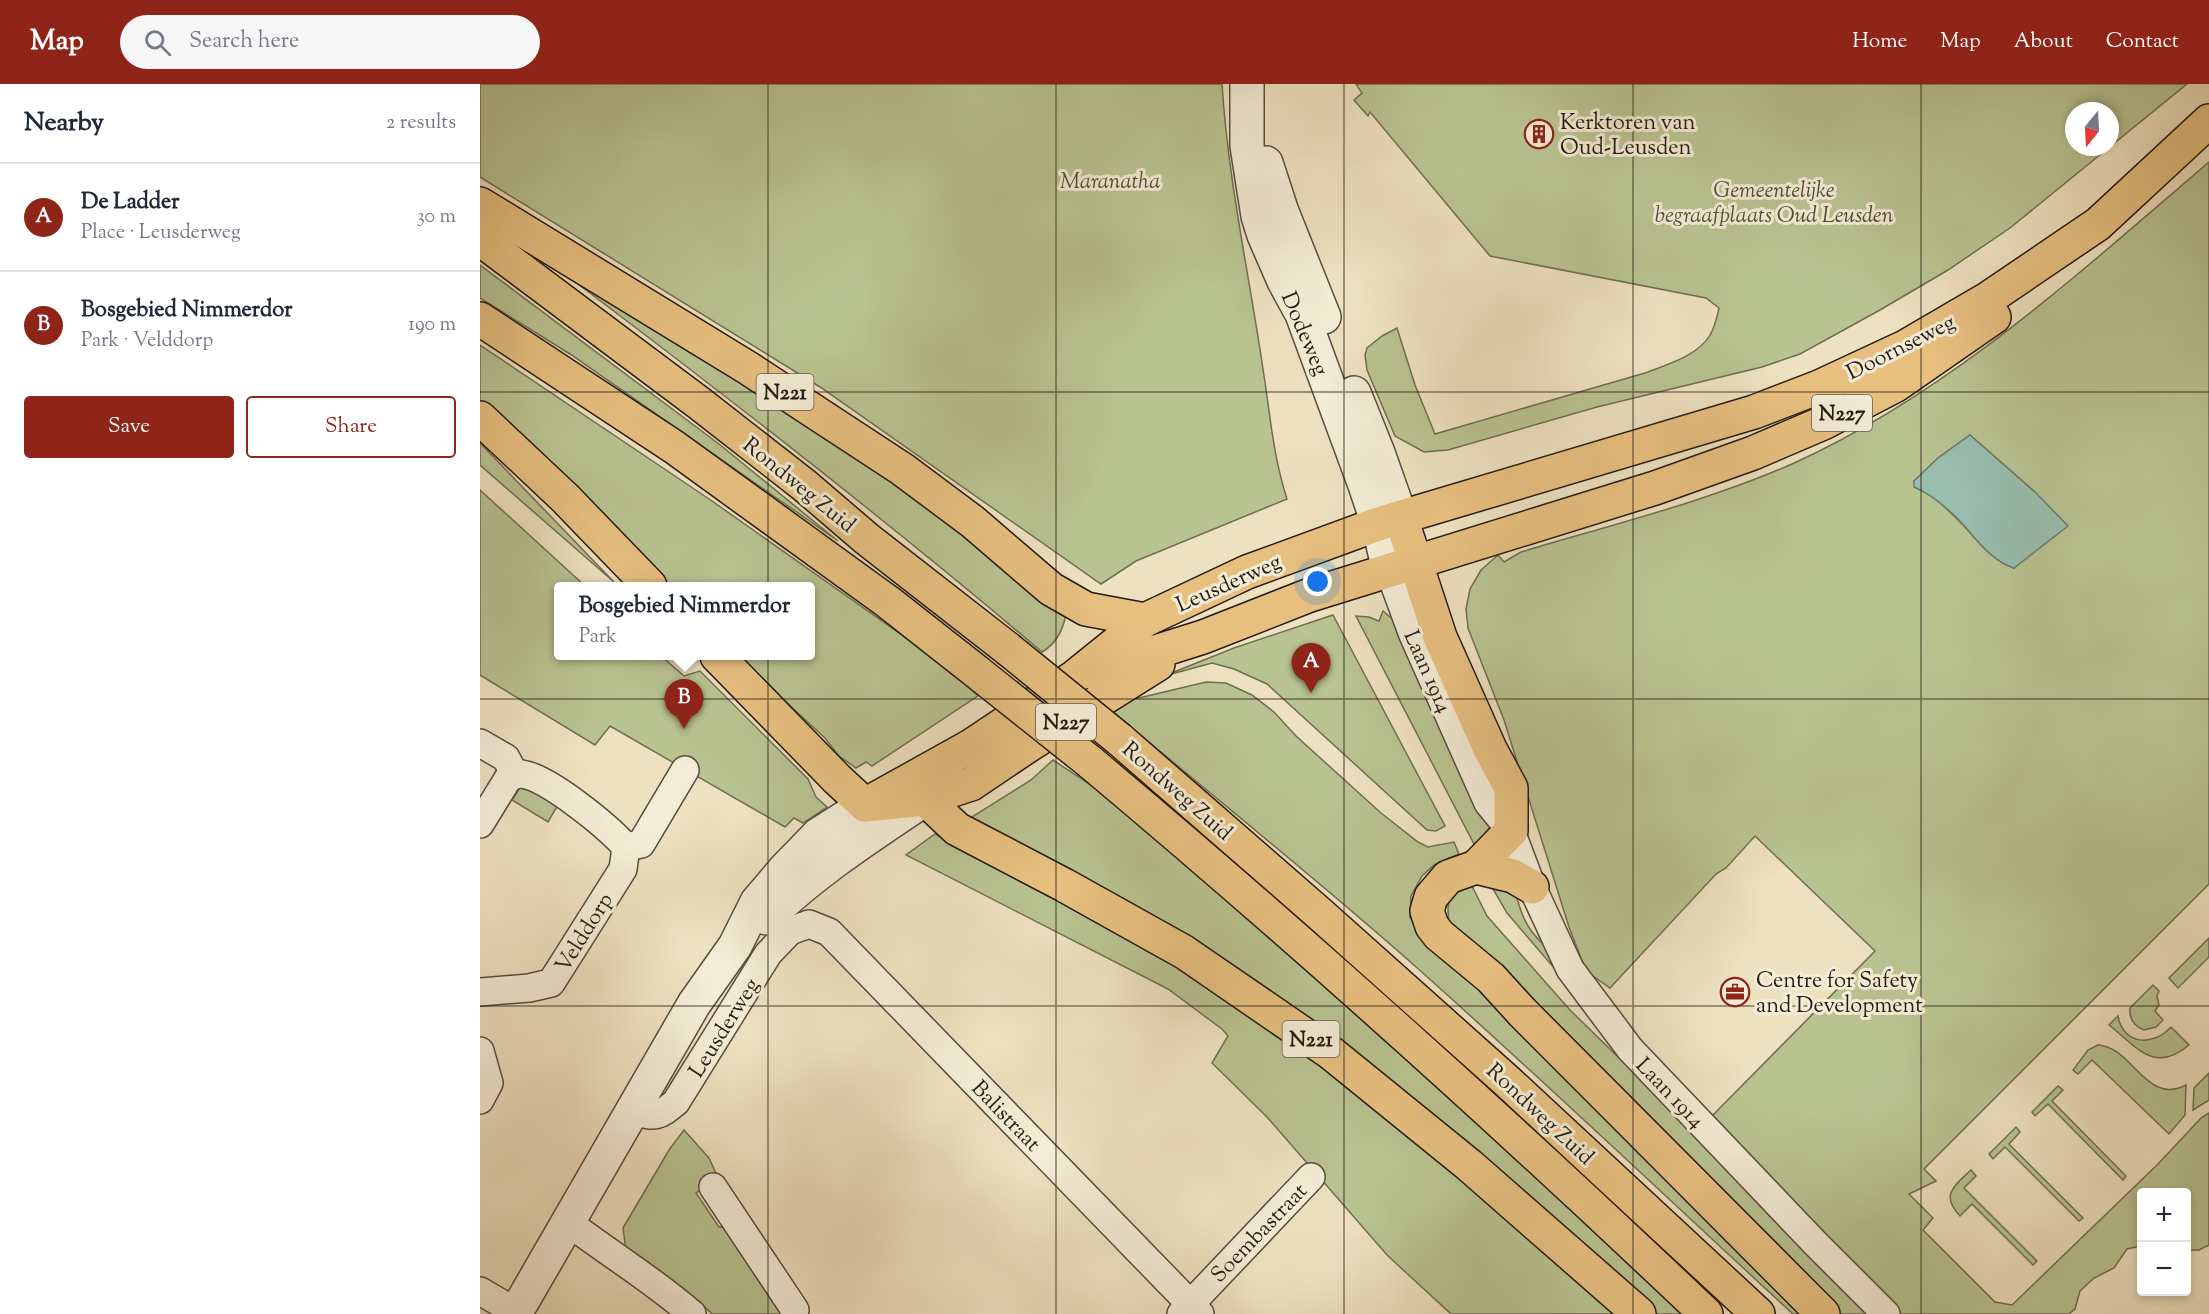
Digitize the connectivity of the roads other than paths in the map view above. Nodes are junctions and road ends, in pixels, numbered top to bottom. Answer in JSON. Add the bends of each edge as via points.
{"nodes":[{"id":1,"x":1247,"y":88,"type":"edge"},
{"id":2,"x":2209,"y":121,"type":"edge"},
{"id":3,"x":2209,"y":151,"type":"edge"},
{"id":4,"x":480,"y":204,"type":"edge"},
{"id":5,"x":480,"y":239,"type":"edge"},
{"id":6,"x":480,"y":319,"type":"edge"},
{"id":7,"x":480,"y":418,"type":"edge"},
{"id":8,"x":1390,"y":521,"type":"junction"},
{"id":9,"x":1403,"y":566,"type":"junction"},
{"id":10,"x":646,"y":582,"type":"edge"},
{"id":11,"x":1145,"y":620,"type":"junction"},
{"id":12,"x":1203,"y":637,"type":"junction"},
{"id":13,"x":721,"y":660,"type":"edge"},
{"id":14,"x":1072,"y":678,"type":"junction"},
{"id":15,"x":480,"y":742,"type":"edge"},
{"id":16,"x":959,"y":753,"type":"junction"},
{"id":17,"x":685,"y":770,"type":"dead end"},
{"id":18,"x":515,"y":775,"type":"junction"},
{"id":19,"x":925,"y":799,"type":"junction"},
{"id":20,"x":865,"y":804,"type":"junction"},
{"id":21,"x":480,"y":824,"type":"edge"},
{"id":22,"x":1511,"y":831,"type":"junction"},
{"id":23,"x":626,"y":847,"type":"junction"},
{"id":24,"x":1476,"y":867,"type":"junction"},
{"id":25,"x":1532,"y":887,"type":"junction"},
{"id":26,"x":764,"y":909,"type":"junction"},
{"id":27,"x":809,"y":924,"type":"joint"},
{"id":28,"x":480,"y":992,"type":"edge"},
{"id":29,"x":480,"y":1051,"type":"edge"},
{"id":30,"x":484,"y":1092,"type":"edge"},
{"id":31,"x":632,"y":1111,"type":"junction"},
{"id":32,"x":1311,"y":1177,"type":"dead end"},
{"id":33,"x":713,"y":1187,"type":"dead end"},
{"id":34,"x":569,"y":1223,"type":"junction"},
{"id":35,"x":500,"y":1303,"type":"edge"},
{"id":36,"x":1190,"y":1311,"type":"edge"},
{"id":37,"x":692,"y":1314,"type":"edge"},
{"id":38,"x":794,"y":1314,"type":"edge"},
{"id":39,"x":1639,"y":1314,"type":"edge"},
{"id":40,"x":1706,"y":1314,"type":"edge"},
{"id":41,"x":1758,"y":1314,"type":"edge"},
{"id":42,"x":1823,"y":1314,"type":"edge"},
{"id":43,"x":1886,"y":1314,"type":"edge"}],
"edges":[{"from":1,"to":8,"type":"street","name":"Dodeweg","via":[[1247,146],[1264,235]]},
{"from":2,"to":8,"type":"main road","name":"Doornseweg","number":"N227","via":[[2098,224],[1989,298],[1905,347],[1820,387],[1754,412]]},
{"from":3,"to":9,"type":"main road","name":"Doornseweg","number":"N227","via":[[2113,235],[1896,385],[1823,423],[1655,488]]},
{"from":4,"to":11,"type":"main road","number":"N221","via":[[748,368],[902,469],[973,522],[1051,589],[1086,609]]},
{"from":5,"to":41,"type":"main road","name":"Rondweg Zuid","number":"N221","bridge":true,"via":[[752,444],[1119,739],[1508,1082]]},
{"from":6,"to":40,"type":"main road","name":"Rondweg Zuid","number":"N221","bridge":true,"via":[[684,453],[888,602],[1090,762],[1460,1085]]},
{"from":7,"to":10,"type":"main road"},
{"from":8,"to":9,"type":"street","name":"Dodeweg"},
{"from":8,"to":11,"type":"main road","name":"Leusderweg","number":"N227","via":[[1247,572]]},
{"from":9,"to":12,"type":"main road","name":"Leusderweg","number":"N227","via":[[1310,595]]},
{"from":9,"to":22,"type":"main road","name":"Laan 1914","via":[[1511,788]]},
{"from":11,"to":14,"type":"main road","name":"Leusderweg","number":"N227"},
{"from":12,"to":14,"type":"main road","name":"Leusderweg","number":"N227"},
{"from":12,"to":19,"type":"main road","name":"Leusderweg","number":"N227","via":[[971,784]]},
{"from":13,"to":20,"type":"main road"},
{"from":14,"to":16,"type":"main road","name":"Leusderweg","number":"N227"},
{"from":15,"to":18,"type":"street","via":[[506,758]]},
{"from":16,"to":19,"type":"main road","name":"Leusderweg","number":"N227"},
{"from":16,"to":20,"type":"main road","name":"Leusderweg","number":"N227"},
{"from":17,"to":23,"type":"street","via":[[641,844]]},
{"from":18,"to":21,"type":"street","via":[[509,777]]},
{"from":18,"to":23,"type":"street","via":[[542,782]]},
{"from":19,"to":20,"type":"main road"},
{"from":19,"to":26,"type":"street","name":"Leusderweg","number":"N227"},
{"from":19,"to":39,"type":"main road","number":"N221","via":[[957,829],[1184,952],[1331,1053],[1469,1165]]},
{"from":20,"to":26,"type":"street","name":"Leusderweg","number":"N227","via":[[818,835],[785,869]]},
{"from":22,"to":24,"type":"main road"},
{"from":22,"to":25,"type":"street","name":"Laan 1914"},
{"from":23,"to":28,"type":"street","name":"Velddorp","via":[[623,868],[551,983]]},
{"from":24,"to":25,"type":"main road","via":[[1513,876]]},
{"from":24,"to":42,"type":"main road","via":[[1448,877],[1431,897],[1427,911],[1432,926],[1491,978]]},
{"from":25,"to":43,"type":"street","name":"Laan 1914","via":[[1570,969],[1630,1049]]},
{"from":26,"to":31,"type":"street","name":"Leusderweg","via":[[748,940],[735,946],[694,1004]]},
{"from":27,"to":31,"type":"street","name":"Leusderweg","via":[[790,931],[768,954],[676,1102],[660,1115]]},
{"from":27,"to":36,"type":"street","name":"Balistraat","via":[[829,932]]},
{"from":29,"to":30,"type":"street"},
{"from":31,"to":34,"type":"street","name":"Leusderweg"},
{"from":32,"to":36,"type":"street","name":"Soembastraat"},
{"from":33,"to":38,"type":"street"},
{"from":34,"to":35,"type":"street","name":"Leusderweg"},
{"from":34,"to":37,"type":"street"}]}
